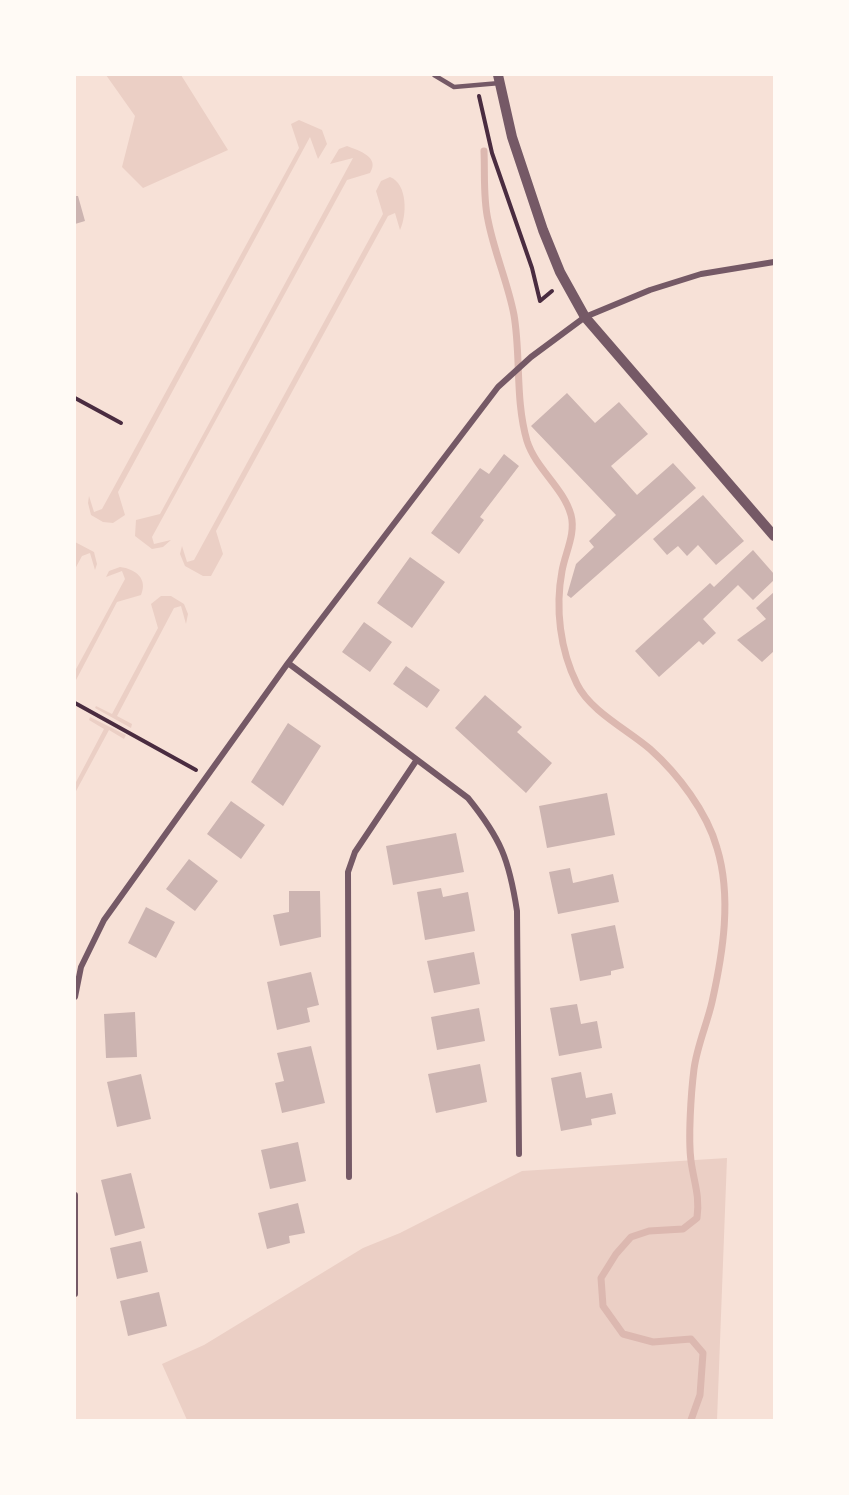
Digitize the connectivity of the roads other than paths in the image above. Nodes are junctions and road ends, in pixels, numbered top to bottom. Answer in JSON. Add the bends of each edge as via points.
{"nodes":[{"id":1,"x":434,"y":75,"type":"edge"},
{"id":2,"x":499,"y":79,"type":"edge"},
{"id":3,"x":774,"y":262,"type":"edge"},
{"id":4,"x":585,"y":317,"type":"junction"},
{"id":5,"x":774,"y":536,"type":"edge"},
{"id":6,"x":288,"y":663,"type":"junction"},
{"id":7,"x":417,"y":761,"type":"junction"},
{"id":8,"x":76,"y":983,"type":"edge"},
{"id":9,"x":75,"y":997,"type":"edge"},
{"id":10,"x":519,"y":1154,"type":"dead end"},
{"id":11,"x":348,"y":1177,"type":"dead end"},
{"id":12,"x":75,"y":1195,"type":"edge"},
{"id":13,"x":75,"y":1294,"type":"edge"}],
"edges":[{"from":1,"to":2,"type":"lane","via":[[454,87],[477,86]]},
{"from":2,"to":4,"type":"street","via":[[528,188],[565,280]]},
{"from":3,"to":4,"type":"street","via":[[701,274]]},
{"from":4,"to":5,"type":"street"},
{"from":4,"to":6,"type":"street","via":[[498,387]]},
{"from":6,"to":7,"type":"street"},
{"from":6,"to":8,"type":"street","via":[[104,920]]},
{"from":7,"to":10,"type":"street","via":[[468,798],[489,823],[504,849],[511,872],[517,911]]},
{"from":7,"to":11,"type":"street","via":[[355,852],[348,872]]},
{"from":8,"to":9,"type":"street"},
{"from":12,"to":13,"type":"street"}]}
